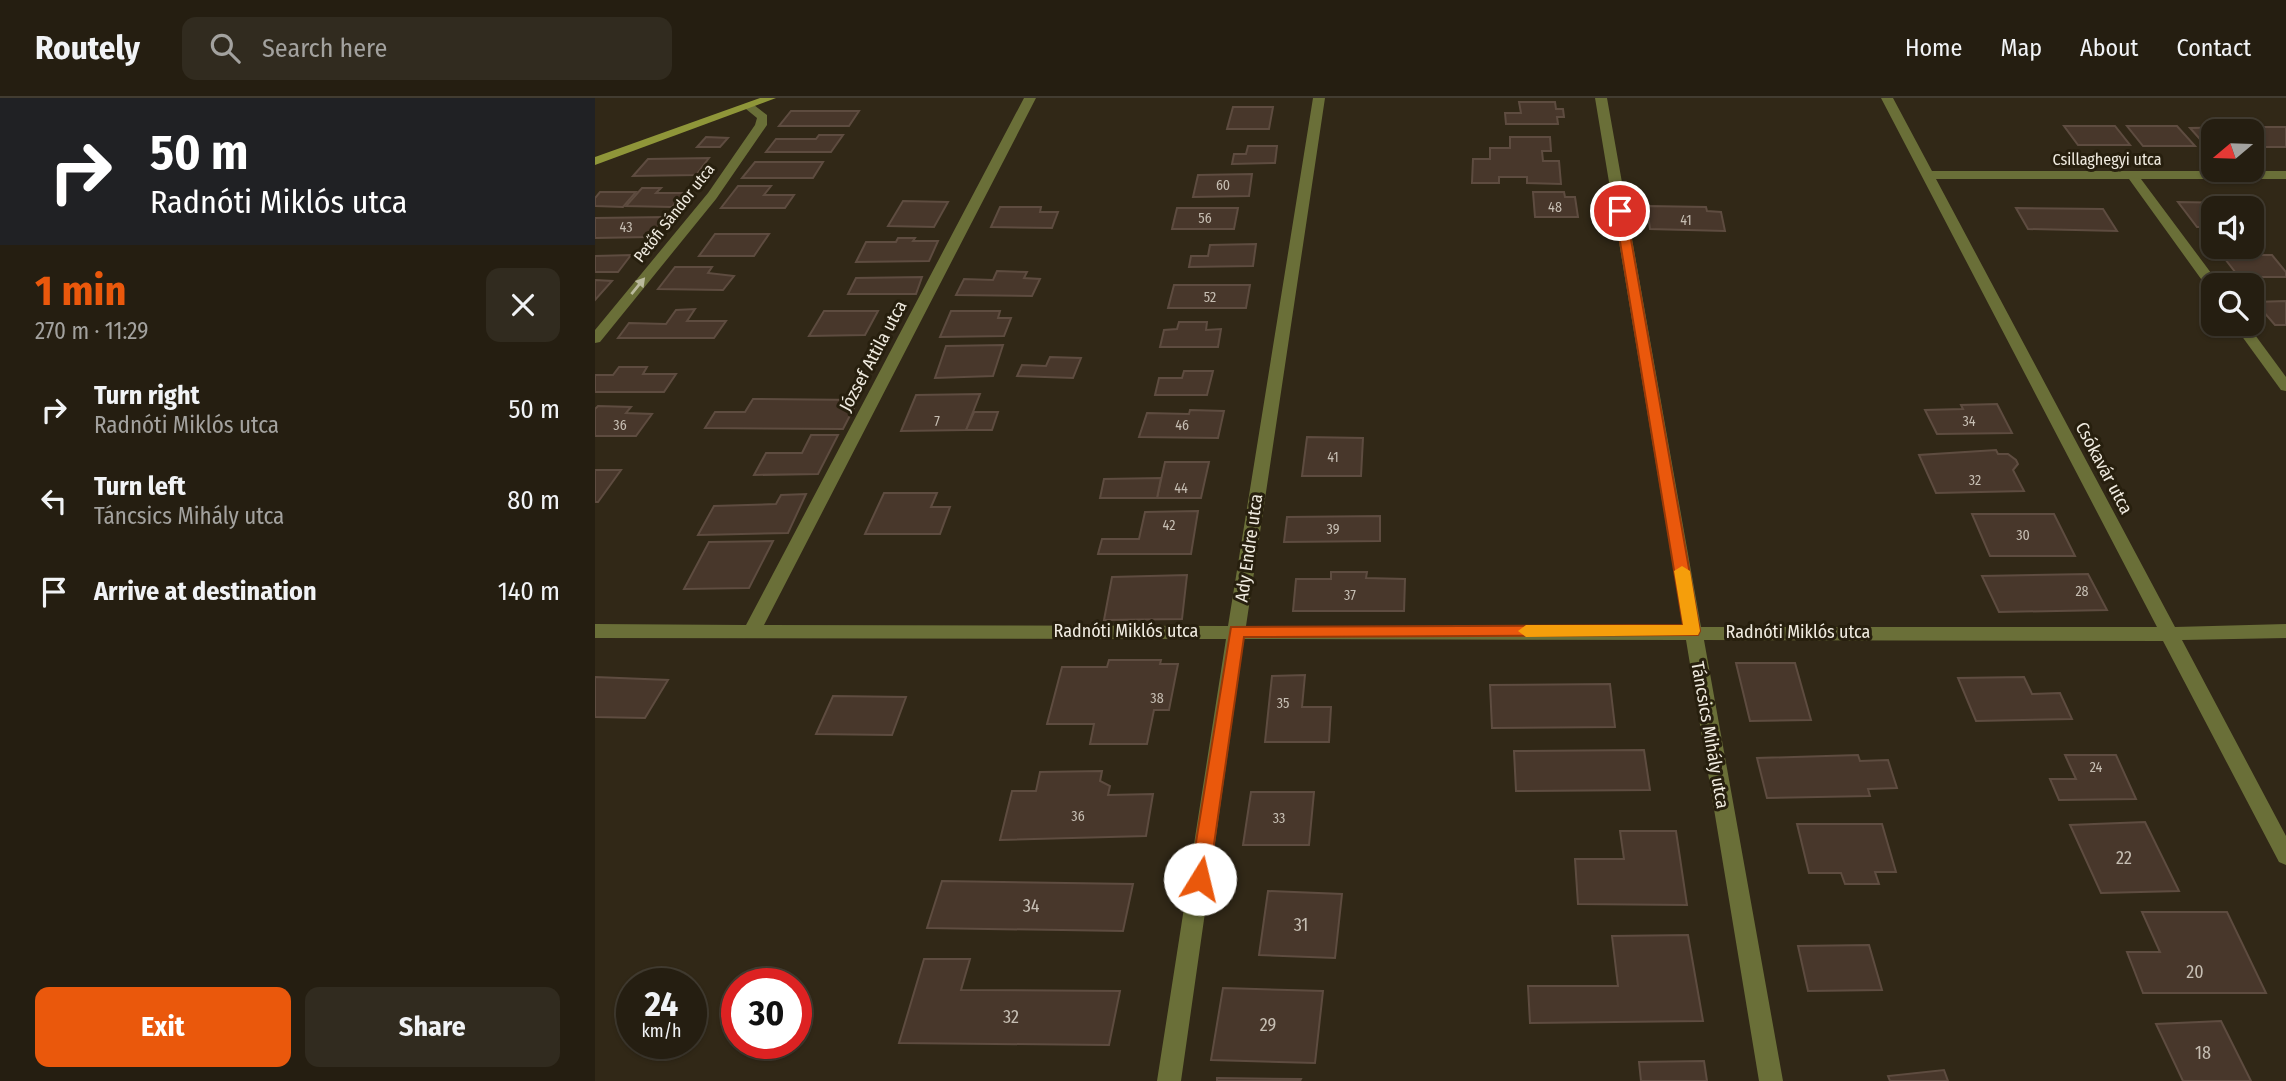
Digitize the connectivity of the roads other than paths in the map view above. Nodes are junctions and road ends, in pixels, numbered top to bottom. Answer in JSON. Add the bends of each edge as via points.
{"nodes":[{"id":1,"x":770,"y":98,"type":"edge"},
{"id":2,"x":1030,"y":98,"type":"edge"},
{"id":3,"x":1319,"y":98,"type":"edge"},
{"id":4,"x":1601,"y":98,"type":"edge"},
{"id":5,"x":1888,"y":98,"type":"edge"},
{"id":6,"x":750,"y":107,"type":"junction"},
{"id":7,"x":595,"y":161,"type":"edge"},
{"id":8,"x":2132,"y":174,"type":"junction"},
{"id":9,"x":1929,"y":175,"type":"junction"},
{"id":10,"x":2286,"y":175,"type":"edge"},
{"id":11,"x":2204,"y":273,"type":"edge"},
{"id":12,"x":2249,"y":336,"type":"edge"},
{"id":13,"x":595,"y":339,"type":"edge"},
{"id":14,"x":2286,"y":387,"type":"edge"},
{"id":15,"x":595,"y":631,"type":"edge"},
{"id":16,"x":1237,"y":631,"type":"junction"},
{"id":17,"x":1692,"y":631,"type":"junction"},
{"id":18,"x":2286,"y":631,"type":"edge"},
{"id":19,"x":751,"y":632,"type":"junction"},
{"id":20,"x":2169,"y":634,"type":"junction"},
{"id":21,"x":2286,"y":856,"type":"edge"},
{"id":22,"x":1169,"y":1081,"type":"edge"},
{"id":23,"x":1771,"y":1081,"type":"edge"}],
"edges":[{"from":1,"to":6,"type":"street"},
{"from":2,"to":19,"type":"street","name":"József Attila utca"},
{"from":3,"to":16,"type":"street","name":"Ady Endre utca"},
{"from":4,"to":17,"type":"street","name":"Táncsics Mihály utca"},
{"from":5,"to":9,"type":"street","name":"Csókavár utca"},
{"from":6,"to":7,"type":"street"},
{"from":13,"to":6,"type":"street","name":"Petőfi Sándor utca","one_way":true,"via":[[712,196],[761,125],[763,117]]},
{"from":8,"to":9,"type":"street","name":"Csillaghegyi utca"},
{"from":8,"to":10,"type":"street","name":"Csillaghegyi utca"},
{"from":8,"to":11,"type":"street"},
{"from":9,"to":20,"type":"street","name":"Csókavár utca"},
{"from":12,"to":14,"type":"street"},
{"from":15,"to":19,"type":"street","name":"Radnóti Miklós utca"},
{"from":16,"to":17,"type":"street","name":"Radnóti Miklós utca"},
{"from":16,"to":19,"type":"street","name":"Radnóti Miklós utca"},
{"from":16,"to":22,"type":"street","name":"Ady Endre utca"},
{"from":17,"to":20,"type":"street","name":"Radnóti Miklós utca"},
{"from":17,"to":23,"type":"street","name":"Táncsics Mihály utca"},
{"from":18,"to":20,"type":"street","name":"Radnóti Miklós utca"},
{"from":20,"to":21,"type":"street","name":"Csókavár utca"}]}
